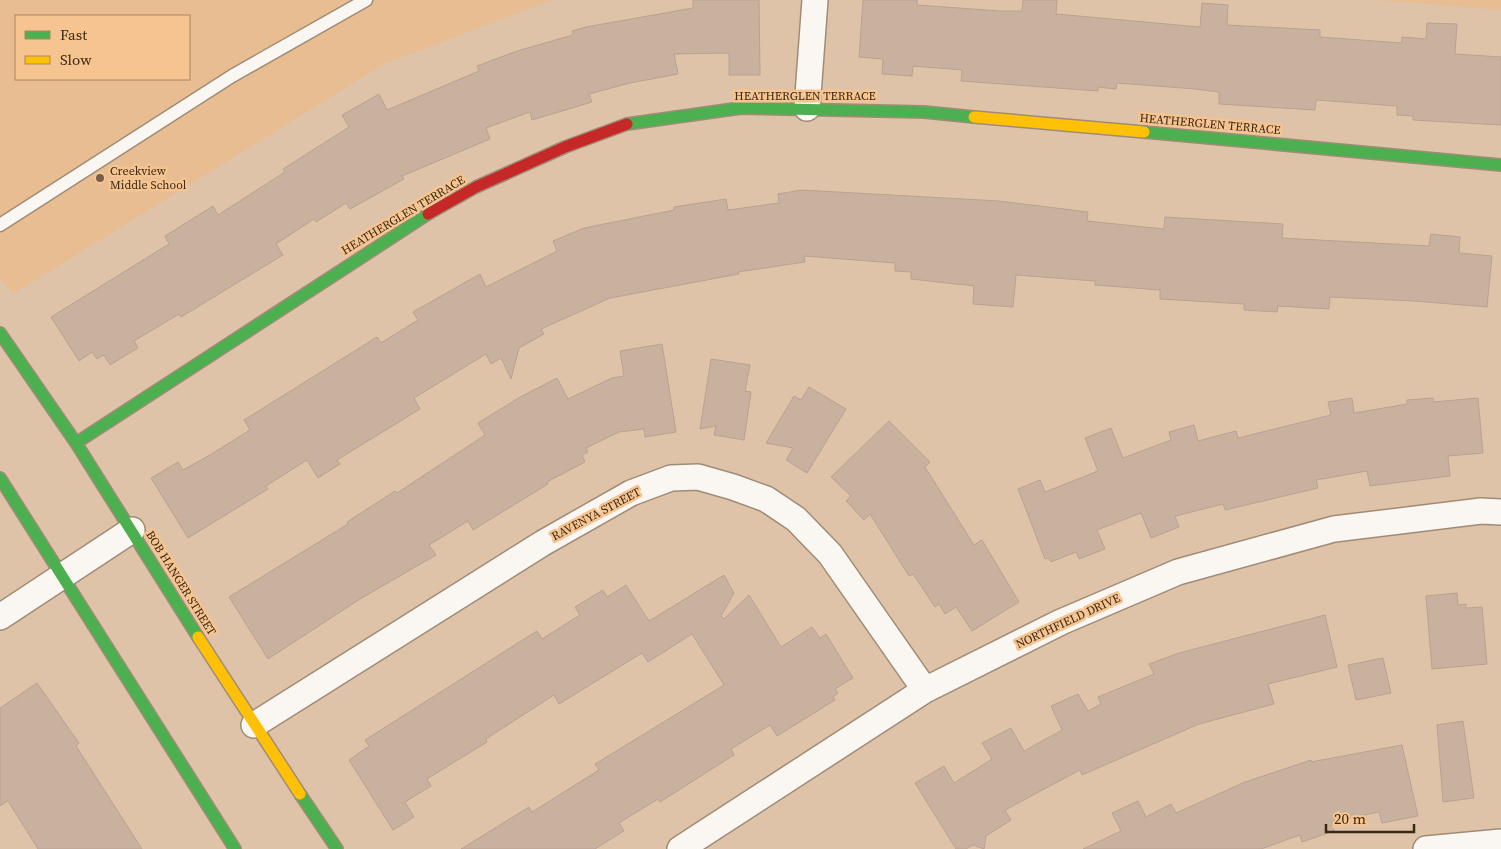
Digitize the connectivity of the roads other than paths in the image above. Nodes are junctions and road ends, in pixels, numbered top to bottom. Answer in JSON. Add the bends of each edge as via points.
{"nodes":[{"id":1,"x":366,"y":0,"type":"edge"},
{"id":2,"x":815,"y":0,"type":"edge"},
{"id":3,"x":806,"y":108,"type":"junction"},
{"id":4,"x":1501,"y":165,"type":"edge"},
{"id":5,"x":0,"y":225,"type":"edge"},
{"id":6,"x":0,"y":333,"type":"edge"},
{"id":7,"x":76,"y":443,"type":"junction"},
{"id":8,"x":0,"y":478,"type":"edge"},
{"id":9,"x":1501,"y":512,"type":"edge"},
{"id":10,"x":132,"y":530,"type":"junction"},
{"id":11,"x":63,"y":577,"type":"junction"},
{"id":12,"x":0,"y":617,"type":"edge"},
{"id":13,"x":925,"y":690,"type":"junction"},
{"id":14,"x":254,"y":725,"type":"junction"},
{"id":15,"x":1501,"y":842,"type":"edge"},
{"id":16,"x":235,"y":849,"type":"edge"},
{"id":17,"x":337,"y":849,"type":"edge"},
{"id":18,"x":680,"y":849,"type":"edge"},
{"id":19,"x":1426,"y":849,"type":"edge"}],
"edges":[{"from":1,"to":5,"type":"lane","via":[[232,76]]},
{"from":2,"to":3,"type":"street"},
{"from":3,"to":4,"type":"street","name":"HEATHERGLEN TERRACE","via":[[924,112]]},
{"from":3,"to":7,"type":"street","name":"HEATHERGLEN TERRACE","via":[[741,108],[622,125],[476,187],[406,227]]},
{"from":6,"to":7,"type":"street","name":"BOB HANGER STREET"},
{"from":7,"to":10,"type":"street","name":"BOB HANGER STREET"},
{"from":8,"to":11,"type":"street"},
{"from":9,"to":13,"type":"street","name":"NORTHFIELD DRIVE","via":[[1481,511],[1334,529],[1178,572],[1061,622]]},
{"from":10,"to":11,"type":"street"},
{"from":10,"to":14,"type":"street","name":"BOB HANGER STREET"},
{"from":11,"to":12,"type":"street"},
{"from":11,"to":16,"type":"street"},
{"from":13,"to":14,"type":"street","name":"RAVENYA STREET","via":[[830,554],[796,519],[766,499],[733,487],[698,477],[671,478],[631,493],[543,543]]},
{"from":13,"to":18,"type":"street","name":"NORTHFIELD DRIVE"},
{"from":14,"to":17,"type":"street","name":"BOB HANGER STREET"},
{"from":15,"to":19,"type":"street"}]}
